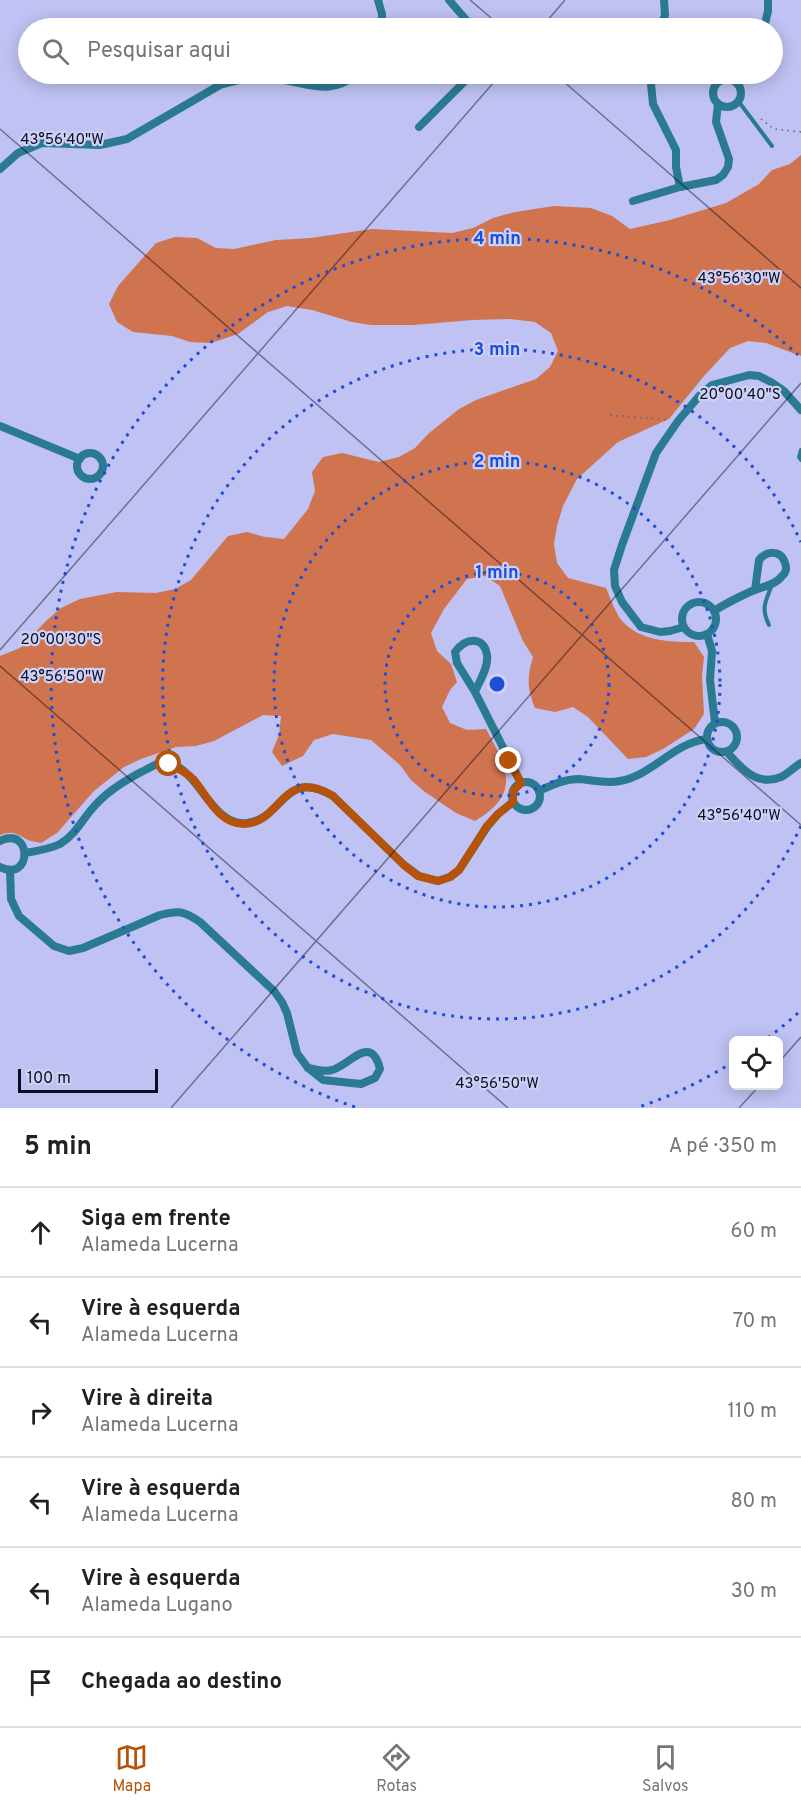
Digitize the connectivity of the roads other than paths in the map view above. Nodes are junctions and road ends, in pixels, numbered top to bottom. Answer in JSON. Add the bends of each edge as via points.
{"nodes":[{"id":1,"x":378,"y":0,"type":"edge"},
{"id":2,"x":448,"y":0,"type":"edge"},
{"id":3,"x":664,"y":0,"type":"edge"},
{"id":4,"x":768,"y":0,"type":"edge"},
{"id":5,"x":382,"y":18,"type":"edge"},
{"id":6,"x":464,"y":18,"type":"edge"},
{"id":7,"x":664,"y":18,"type":"edge"},
{"id":8,"x":766,"y":18,"type":"edge"},
{"id":9,"x":224,"y":84,"type":"edge"},
{"id":10,"x":298,"y":84,"type":"edge"},
{"id":11,"x":340,"y":84,"type":"edge"},
{"id":12,"x":462,"y":84,"type":"edge"},
{"id":13,"x":651,"y":84,"type":"edge"},
{"id":14,"x":716,"y":84,"type":"edge"},
{"id":15,"x":737,"y":84,"type":"edge"},
{"id":16,"x":739,"y":102,"type":"junction"},
{"id":17,"x":718,"y":104,"type":"junction"},
{"id":18,"x":419,"y":126,"type":"dead end"},
{"id":19,"x":772,"y":146,"type":"dead end"},
{"id":20,"x":0,"y":169,"type":"edge"},
{"id":21,"x":680,"y":188,"type":"junction"},
{"id":22,"x":633,"y":201,"type":"dead end"},
{"id":23,"x":801,"y":410,"type":"edge"},
{"id":24,"x":0,"y":426,"type":"edge"},
{"id":25,"x":801,"y":450,"type":"edge"},
{"id":26,"x":80,"y":459,"type":"dead end"},
{"id":27,"x":801,"y":460,"type":"edge"},
{"id":28,"x":772,"y":583,"type":"junction"},
{"id":29,"x":755,"y":590,"type":"junction"},
{"id":30,"x":714,"y":611,"type":"junction"},
{"id":31,"x":769,"y":625,"type":"dead end"},
{"id":32,"x":684,"y":627,"type":"junction"},
{"id":33,"x":707,"y":634,"type":"junction"},
{"id":34,"x":475,"y":692,"type":"junction"},
{"id":35,"x":716,"y":723,"type":"junction"},
{"id":36,"x":706,"y":739,"type":"junction"},
{"id":37,"x":727,"y":752,"type":"junction"},
{"id":38,"x":801,"y":763,"type":"edge"},
{"id":39,"x":521,"y":783,"type":"junction"},
{"id":40,"x":539,"y":791,"type":"junction"},
{"id":41,"x":513,"y":802,"type":"junction"},
{"id":42,"x":0,"y":841,"type":"edge"},
{"id":43,"x":25,"y":853,"type":"junction"},
{"id":44,"x":0,"y":867,"type":"edge"},
{"id":45,"x":10,"y":870,"type":"junction"},
{"id":46,"x":308,"y":1068,"type":"junction"}],
"edges":[{"from":1,"to":5,"type":"street"},
{"from":2,"to":6,"type":"street"},
{"from":3,"to":7,"type":"street"},
{"from":4,"to":8,"type":"street"},
{"from":9,"to":20,"type":"street","via":[[127,139],[100,145],[42,144],[18,153]]},
{"from":10,"to":11,"type":"street","via":[[323,87]]},
{"from":12,"to":18,"type":"street"},
{"from":13,"to":21,"type":"street","via":[[653,104],[676,150]]},
{"from":14,"to":17,"type":"street","via":[[713,97]]},
{"from":15,"to":16,"type":"street","via":[[742,94]]},
{"from":16,"to":17,"type":"street","via":[[731,107]]},
{"from":16,"to":19,"type":"lane"},
{"from":17,"to":21,"type":"street","via":[[716,122],[729,154],[728,167],[716,180]]},
{"from":21,"to":22,"type":"street"},
{"from":23,"to":32,"type":"street","via":[[784,391],[759,376],[749,375],[712,386],[678,421],[657,453],[614,570],[615,586],[641,627],[660,632]]},
{"from":24,"to":26,"type":"street"},
{"from":25,"to":27,"type":"lane"},
{"from":28,"to":29,"type":"street"},
{"from":28,"to":29,"type":"street","via":[[782,577],[786,568],[780,555],[770,553],[759,560]]},
{"from":28,"to":31,"type":"lane","via":[[763,612]]},
{"from":29,"to":30,"type":"street"},
{"from":30,"to":32,"type":"street","via":[[705,603],[689,606],[683,615]]},
{"from":30,"to":33,"type":"street","via":[[714,626]]},
{"from":32,"to":33,"type":"street","via":[[692,634]]},
{"from":33,"to":35,"type":"street","via":[[712,651],[710,680]]},
{"from":34,"to":34,"type":"street","via":[[487,656],[483,646],[468,640],[455,652],[457,663]]},
{"from":34,"to":39,"type":"street"},
{"from":35,"to":36,"type":"street"},
{"from":35,"to":37,"type":"street","via":[[730,724],[736,731],[737,741]]},
{"from":36,"to":37,"type":"street","via":[[714,750]]},
{"from":36,"to":40,"type":"street","via":[[681,747],[642,774],[620,781],[579,779]]},
{"from":37,"to":38,"type":"street","via":[[747,773],[760,780],[780,777]]},
{"from":39,"to":40,"type":"street","via":[[535,785]]},
{"from":39,"to":41,"type":"street","via":[[513,791]]},
{"from":40,"to":41,"type":"street","via":[[540,798],[532,809],[518,808]]},
{"from":41,"to":43,"type":"street","via":[[487,826],[459,870],[438,881],[418,876],[404,865],[321,789],[298,788],[266,815],[244,824],[219,814],[186,773],[169,764],[158,764],[106,793],[61,843]]},
{"from":42,"to":43,"type":"street","via":[[18,840]]},
{"from":43,"to":45,"type":"street","via":[[23,863]]},
{"from":44,"to":45,"type":"street"},
{"from":45,"to":46,"type":"street","via":[[10,899],[19,916],[54,946],[69,951],[160,915],[186,913],[200,922],[282,1002],[297,1053]]},
{"from":46,"to":46,"type":"street","via":[[323,1080],[361,1084],[375,1078],[380,1069],[377,1059],[363,1052],[334,1069]]}]}
